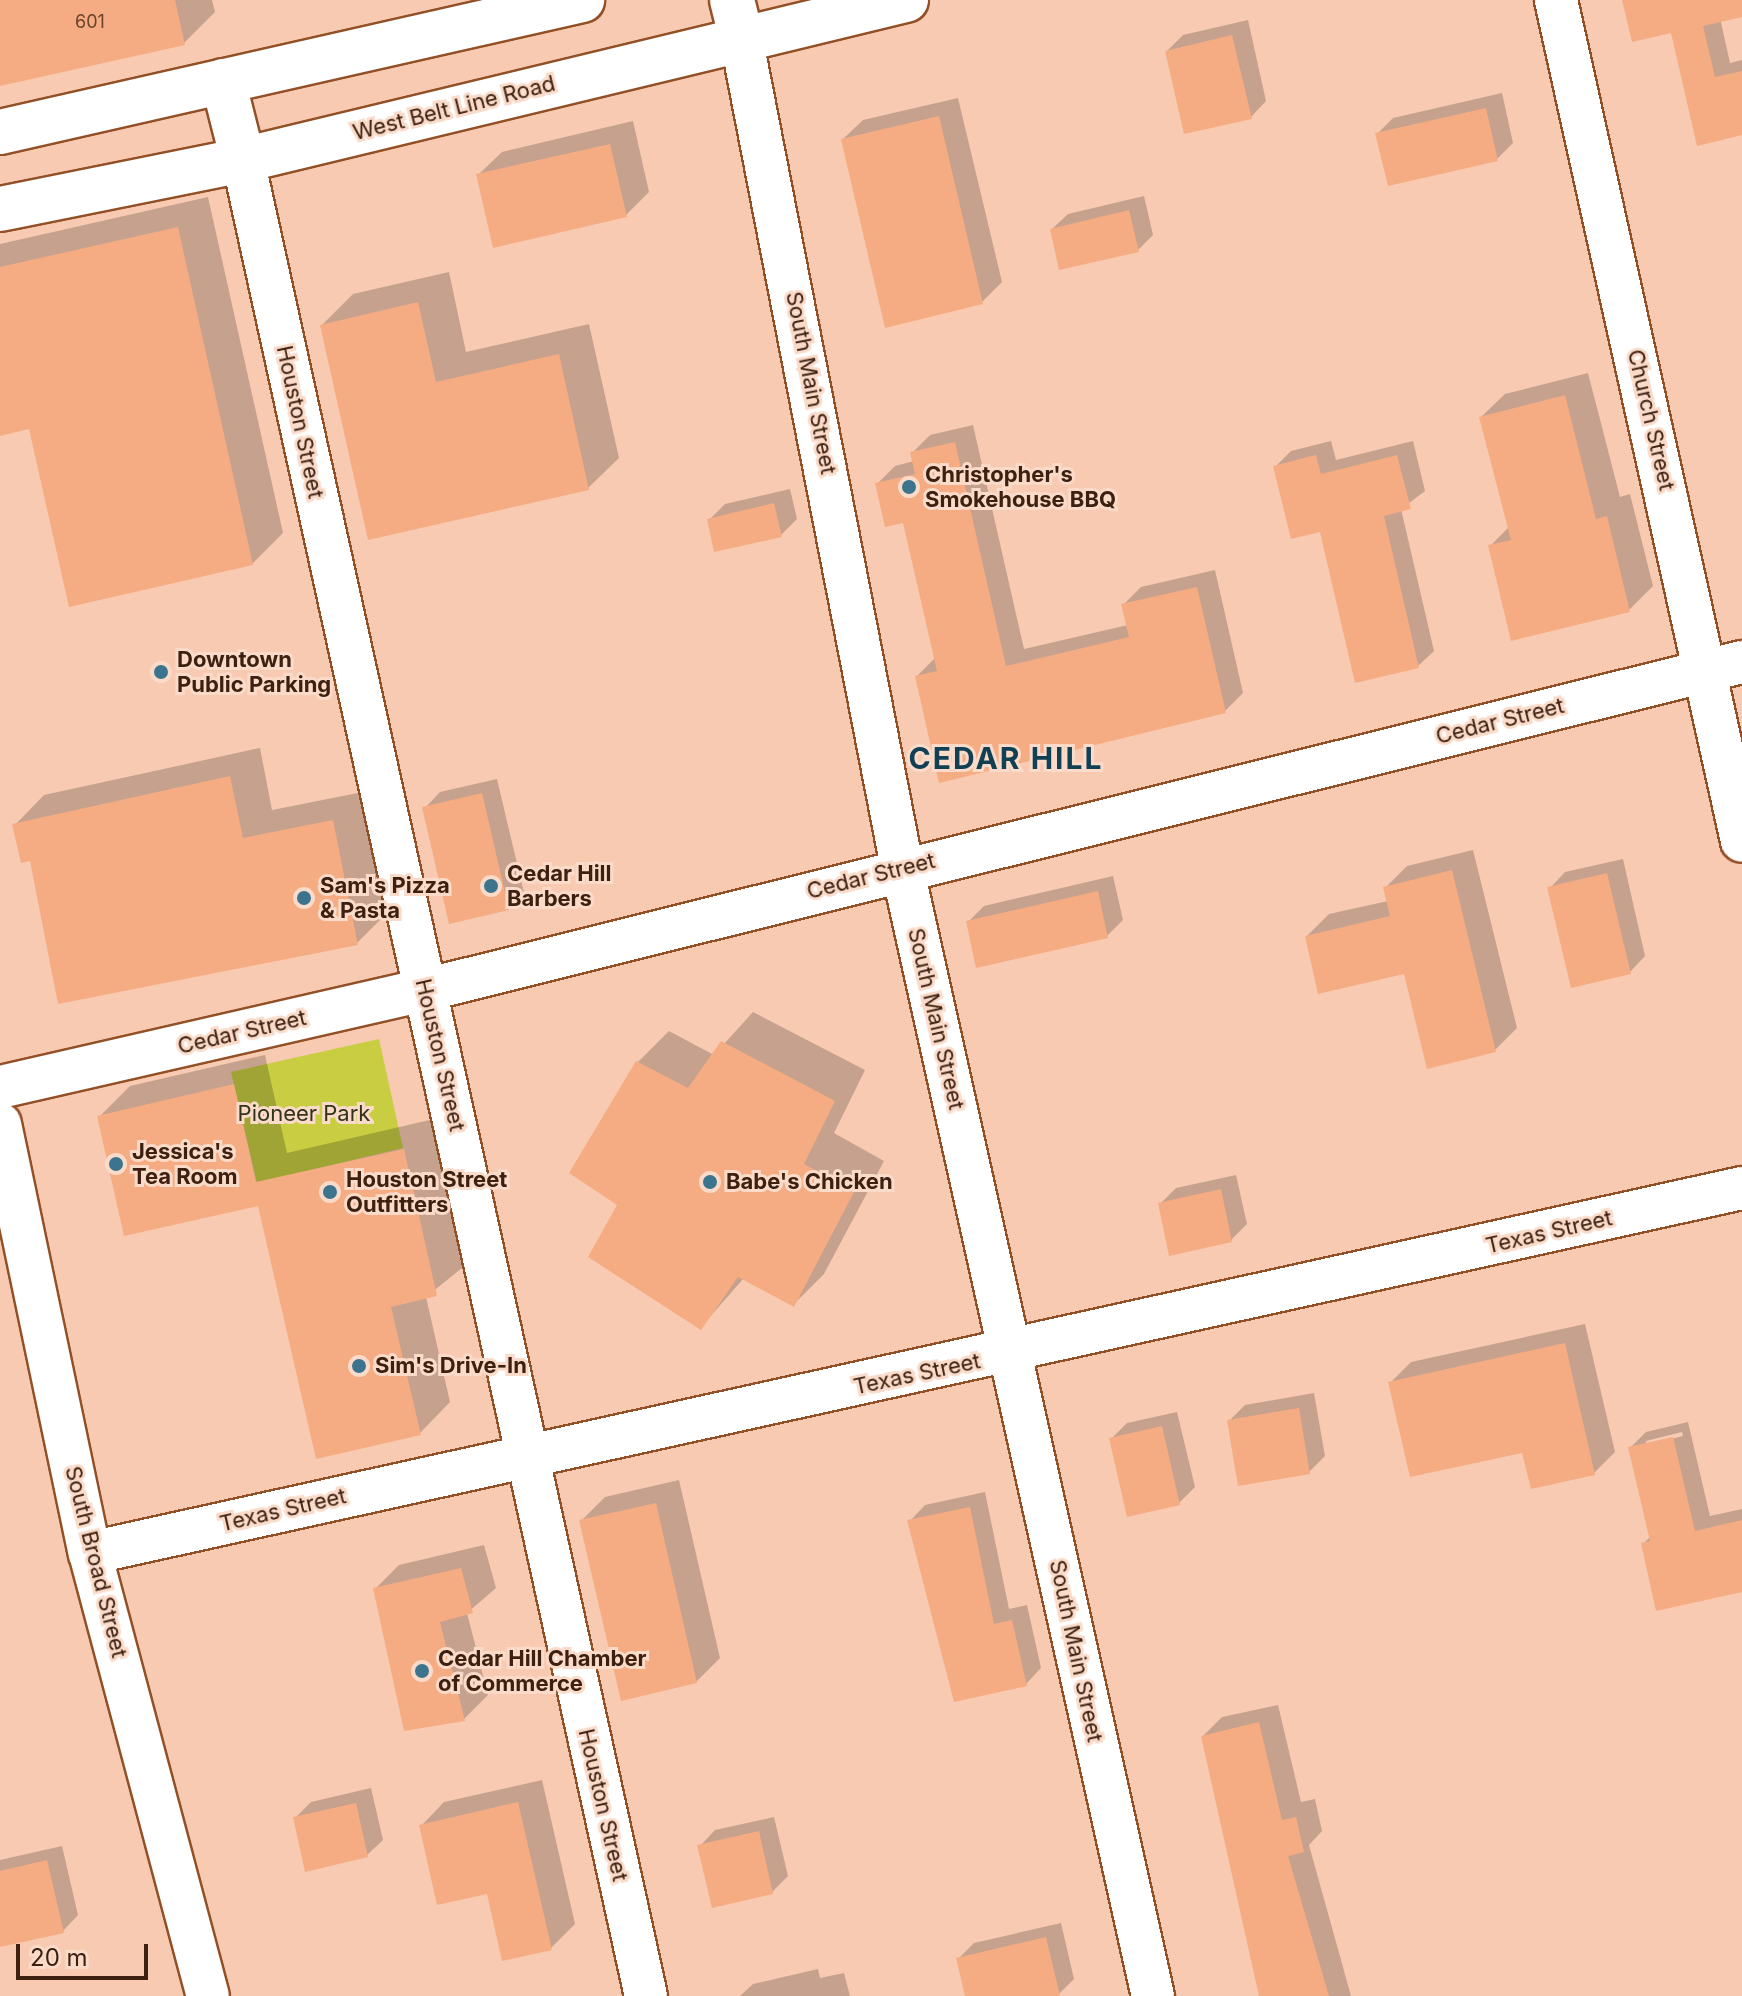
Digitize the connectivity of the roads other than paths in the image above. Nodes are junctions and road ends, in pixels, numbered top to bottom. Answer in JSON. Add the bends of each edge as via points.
{"nodes":[{"id":1,"x":582,"y":0,"type":"edge"},
{"id":2,"x":906,"y":0,"type":"edge"},
{"id":3,"x":1556,"y":0,"type":"edge"},
{"id":4,"x":736,"y":18,"type":"edge"},
{"id":5,"x":223,"y":81,"type":"junction"},
{"id":6,"x":0,"y":132,"type":"edge"},
{"id":7,"x":243,"y":160,"type":"junction"},
{"id":8,"x":0,"y":209,"type":"edge"},
{"id":9,"x":1724,"y":666,"type":"edge"},
{"id":10,"x":1742,"y":841,"type":"edge"},
{"id":11,"x":902,"y":867,"type":"junction"},
{"id":12,"x":425,"y":990,"type":"junction"},
{"id":13,"x":0,"y":1087,"type":"edge"},
{"id":14,"x":0,"y":1124,"type":"edge"},
{"id":15,"x":1742,"y":1188,"type":"edge"},
{"id":16,"x":1011,"y":1354,"type":"junction"},
{"id":17,"x":530,"y":1456,"type":"junction"},
{"id":18,"x":90,"y":1553,"type":"junction"},
{"id":19,"x":208,"y":1996,"type":"edge"},
{"id":20,"x":646,"y":1996,"type":"edge"},
{"id":21,"x":1153,"y":1996,"type":"edge"}],
"edges":[{"from":1,"to":5,"type":"main road"},
{"from":2,"to":4,"type":"main road","name":"West Belt Line Road"},
{"from":3,"to":9,"type":"street","name":"Church Street"},
{"from":4,"to":7,"type":"main road","name":"West Belt Line Road"},
{"from":4,"to":11,"type":"street","name":"South Main Street"},
{"from":5,"to":6,"type":"main road"},
{"from":5,"to":7,"type":"main road"},
{"from":7,"to":8,"type":"main road","name":"West Belt Line Road"},
{"from":7,"to":12,"type":"street","name":"Houston Street"},
{"from":9,"to":10,"type":"street","name":"Church Street"},
{"from":9,"to":11,"type":"street","name":"Cedar Street"},
{"from":11,"to":12,"type":"street","name":"Cedar Street"},
{"from":11,"to":16,"type":"street","name":"South Main Street"},
{"from":12,"to":13,"type":"street","name":"Cedar Street"},
{"from":12,"to":17,"type":"street","name":"Houston Street"},
{"from":14,"to":18,"type":"street","name":"South Broad Street"},
{"from":15,"to":16,"type":"street","name":"Texas Street"},
{"from":16,"to":17,"type":"street","name":"Texas Street"},
{"from":16,"to":21,"type":"street","name":"South Main Street"},
{"from":17,"to":18,"type":"street","name":"Texas Street"},
{"from":17,"to":20,"type":"street","name":"Houston Street"},
{"from":18,"to":19,"type":"street","name":"South Broad Street"}]}
